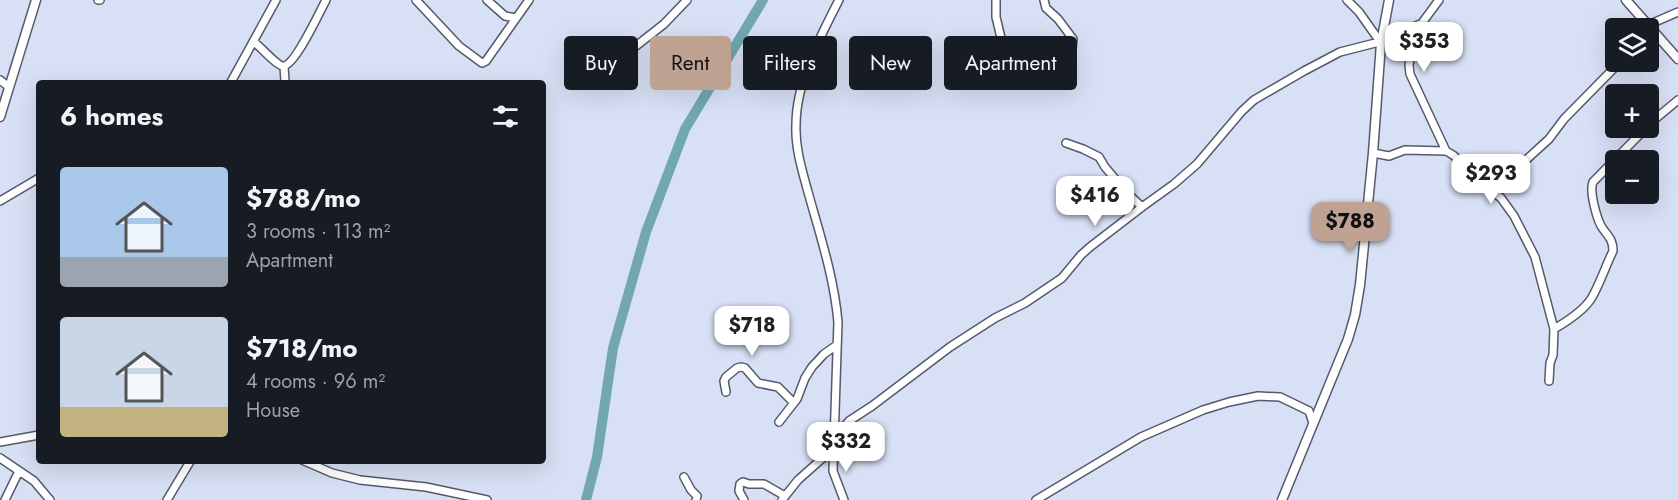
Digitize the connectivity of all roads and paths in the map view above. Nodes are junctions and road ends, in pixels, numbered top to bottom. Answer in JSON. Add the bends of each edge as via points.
{"nodes":[{"id":1,"x":36,"y":0,"type":"edge"},
{"id":2,"x":276,"y":0,"type":"edge"},
{"id":3,"x":326,"y":0,"type":"edge"},
{"id":4,"x":416,"y":0,"type":"edge"},
{"id":5,"x":487,"y":0,"type":"edge"},
{"id":6,"x":529,"y":0,"type":"edge"},
{"id":7,"x":687,"y":0,"type":"edge"},
{"id":8,"x":839,"y":0,"type":"edge"},
{"id":9,"x":996,"y":0,"type":"edge"},
{"id":10,"x":1044,"y":0,"type":"edge"},
{"id":11,"x":1347,"y":0,"type":"edge"},
{"id":12,"x":1389,"y":0,"type":"edge"},
{"id":13,"x":1439,"y":0,"type":"edge"},
{"id":14,"x":1626,"y":0,"type":"edge"},
{"id":15,"x":1678,"y":12,"type":"edge"},
{"id":16,"x":516,"y":18,"type":"junction"},
{"id":17,"x":1641,"y":18,"type":"edge"},
{"id":18,"x":1659,"y":22,"type":"edge"},
{"id":19,"x":1001,"y":36,"type":"edge"},
{"id":20,"x":1071,"y":36,"type":"edge"},
{"id":21,"x":1659,"y":38,"type":"edge"},
{"id":22,"x":1391,"y":39,"type":"junction"},
{"id":23,"x":254,"y":42,"type":"junction"},
{"id":24,"x":1381,"y":43,"type":"junction"},
{"id":25,"x":638,"y":44,"type":"edge"},
{"id":26,"x":1678,"y":59,"type":"edge"},
{"id":27,"x":284,"y":66,"type":"junction"},
{"id":28,"x":1610,"y":72,"type":"edge"},
{"id":29,"x":0,"y":80,"type":"edge"},
{"id":30,"x":232,"y":80,"type":"edge"},
{"id":31,"x":285,"y":80,"type":"edge"},
{"id":32,"x":9,"y":87,"type":"junction"},
{"id":33,"x":1678,"y":100,"type":"edge"},
{"id":34,"x":1659,"y":116,"type":"edge"},
{"id":35,"x":0,"y":117,"type":"edge"},
{"id":36,"x":1635,"y":138,"type":"edge"},
{"id":37,"x":1065,"y":143,"type":"dead end"},
{"id":38,"x":1446,"y":151,"type":"junction"},
{"id":39,"x":1373,"y":153,"type":"junction"},
{"id":40,"x":36,"y":180,"type":"edge"},
{"id":41,"x":1486,"y":186,"type":"junction"},
{"id":42,"x":0,"y":201,"type":"edge"},
{"id":43,"x":1142,"y":207,"type":"junction"},
{"id":44,"x":1554,"y":329,"type":"junction"},
{"id":45,"x":837,"y":345,"type":"junction"},
{"id":46,"x":1549,"y":381,"type":"dead end"},
{"id":47,"x":726,"y":392,"type":"dead end"},
{"id":48,"x":794,"y":403,"type":"junction"},
{"id":49,"x":779,"y":422,"type":"dead end"},
{"id":50,"x":1313,"y":423,"type":"junction"},
{"id":51,"x":36,"y":436,"type":"edge"},
{"id":52,"x":0,"y":442,"type":"edge"},
{"id":53,"x":834,"y":448,"type":"junction"},
{"id":54,"x":0,"y":458,"type":"edge"},
{"id":55,"x":189,"y":464,"type":"edge"},
{"id":56,"x":311,"y":464,"type":"edge"},
{"id":57,"x":19,"y":471,"type":"junction"},
{"id":58,"x":684,"y":477,"type":"dead end"},
{"id":59,"x":784,"y":498,"type":"edge"},
{"id":60,"x":5,"y":500,"type":"edge"},
{"id":61,"x":50,"y":500,"type":"edge"},
{"id":62,"x":167,"y":500,"type":"edge"},
{"id":63,"x":487,"y":500,"type":"edge"},
{"id":64,"x":696,"y":500,"type":"edge"},
{"id":65,"x":744,"y":500,"type":"edge"},
{"id":66,"x":844,"y":500,"type":"edge"},
{"id":67,"x":1036,"y":500,"type":"edge"},
{"id":68,"x":1282,"y":500,"type":"edge"}],
"edges":[{"from":1,"to":32,"type":"street"},
{"from":2,"to":23,"type":"street"},
{"from":3,"to":27,"type":"street","via":[[297,53]]},
{"from":4,"to":16,"type":"street","via":[[459,46],[481,63]]},
{"from":5,"to":16,"type":"street","via":[[505,16]]},
{"from":6,"to":16,"type":"street"},
{"from":7,"to":25,"type":"street"},
{"from":8,"to":45,"type":"street","via":[[801,88],[796,124],[799,157],[833,279]]},
{"from":9,"to":19,"type":"street"},
{"from":10,"to":20,"type":"street","via":[[1046,8]]},
{"from":11,"to":24,"type":"street"},
{"from":12,"to":24,"type":"street"},
{"from":13,"to":22,"type":"street","via":[[1422,23],[1399,31]]},
{"from":14,"to":17,"type":"street"},
{"from":15,"to":18,"type":"street"},
{"from":21,"to":26,"type":"street"},
{"from":22,"to":24,"type":"street"},
{"from":22,"to":38,"type":"street","via":[[1406,45],[1411,54],[1410,74]]},
{"from":23,"to":27,"type":"street"},
{"from":23,"to":30,"type":"street"},
{"from":24,"to":39,"type":"street"},
{"from":24,"to":43,"type":"street","via":[[1340,52],[1254,100],[1197,164]]},
{"from":27,"to":31,"type":"street"},
{"from":28,"to":41,"type":"street","via":[[1527,159]]},
{"from":29,"to":32,"type":"street"},
{"from":32,"to":35,"type":"street"},
{"from":33,"to":34,"type":"street"},
{"from":36,"to":44,"type":"street","via":[[1591,186],[1601,226],[1611,237],[1613,251],[1587,305]]},
{"from":37,"to":43,"type":"street","via":[[1100,157]]},
{"from":38,"to":39,"type":"street","via":[[1405,150],[1389,156]]},
{"from":38,"to":41,"type":"street"},
{"from":39,"to":50,"type":"street","via":[[1355,315]]},
{"from":40,"to":42,"type":"street"},
{"from":41,"to":44,"type":"street","via":[[1514,216],[1535,257]]},
{"from":43,"to":53,"type":"street","via":[[1081,255],[1062,278],[950,347],[849,421]]},
{"from":44,"to":46,"type":"street"},
{"from":45,"to":48,"type":"street","via":[[812,367]]},
{"from":45,"to":53,"type":"street"},
{"from":47,"to":48,"type":"street","via":[[726,377],[741,367],[759,382],[778,387]]},
{"from":48,"to":49,"type":"street"},
{"from":50,"to":67,"type":"street","via":[[1309,411],[1280,396],[1229,402],[1141,437]]},
{"from":50,"to":68,"type":"street"},
{"from":51,"to":52,"type":"street"},
{"from":53,"to":59,"type":"street"},
{"from":53,"to":66,"type":"street","via":[[833,471]]},
{"from":54,"to":57,"type":"street"},
{"from":55,"to":62,"type":"street"},
{"from":56,"to":63,"type":"street","via":[[360,480],[426,487]]},
{"from":57,"to":60,"type":"street"},
{"from":57,"to":61,"type":"street"},
{"from":58,"to":64,"type":"street"},
{"from":59,"to":65,"type":"street","via":[[764,484],[743,482],[739,491]]}]}
